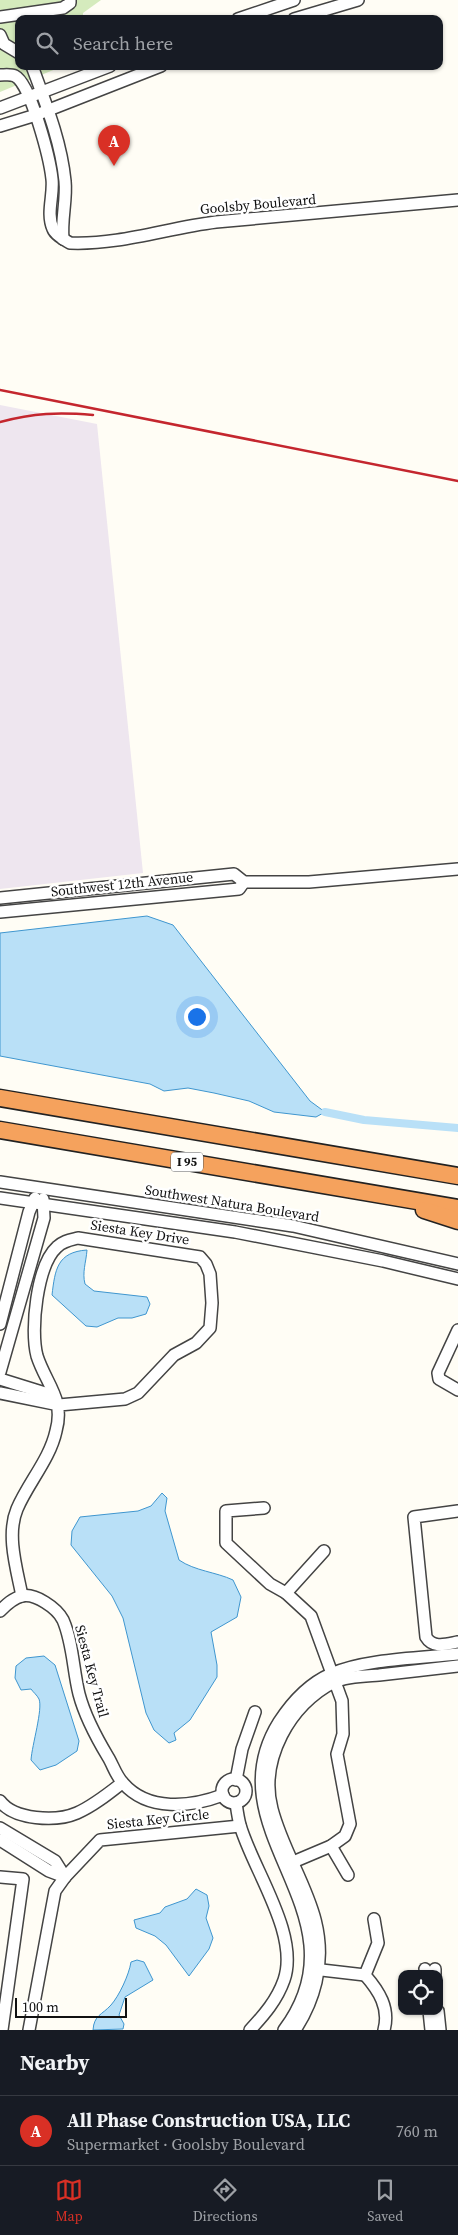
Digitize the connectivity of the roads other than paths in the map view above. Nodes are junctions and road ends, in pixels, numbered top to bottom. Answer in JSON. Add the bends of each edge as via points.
{"nodes":[{"id":1,"x":70,"y":0,"type":"edge"},
{"id":2,"x":294,"y":0,"type":"edge"},
{"id":3,"x":358,"y":0,"type":"edge"},
{"id":4,"x":250,"y":15,"type":"edge"},
{"id":5,"x":307,"y":15,"type":"edge"},
{"id":6,"x":0,"y":17,"type":"edge"},
{"id":7,"x":1,"y":41,"type":"edge"},
{"id":8,"x":15,"y":50,"type":"edge"},
{"id":9,"x":34,"y":70,"type":"edge"},
{"id":10,"x":100,"y":70,"type":"edge"},
{"id":11,"x":151,"y":70,"type":"edge"},
{"id":12,"x":0,"y":75,"type":"edge"},
{"id":13,"x":43,"y":92,"type":"junction"},
{"id":14,"x":30,"y":97,"type":"junction"},
{"id":15,"x":0,"y":108,"type":"edge"},
{"id":16,"x":49,"y":110,"type":"junction"},
{"id":17,"x":36,"y":115,"type":"junction"},
{"id":18,"x":0,"y":126,"type":"edge"},
{"id":19,"x":458,"y":200,"type":"edge"},
{"id":20,"x":63,"y":238,"type":"junction"},
{"id":21,"x":458,"y":869,"type":"edge"},
{"id":22,"x":244,"y":882,"type":"junction"},
{"id":23,"x":0,"y":898,"type":"edge"},
{"id":24,"x":0,"y":912,"type":"edge"},
{"id":25,"x":0,"y":1098,"type":"edge"},
{"id":26,"x":0,"y":1107,"type":"edge"},
{"id":27,"x":0,"y":1121,"type":"edge"},
{"id":28,"x":0,"y":1130,"type":"edge"},
{"id":29,"x":400,"y":1167,"type":"junction"},
{"id":30,"x":458,"y":1168,"type":"edge"},
{"id":31,"x":458,"y":1176,"type":"edge"},
{"id":32,"x":0,"y":1182,"type":"edge"},
{"id":33,"x":458,"y":1186,"type":"edge"},
{"id":34,"x":42,"y":1189,"type":"junction"},
{"id":35,"x":374,"y":1194,"type":"junction"},
{"id":36,"x":0,"y":1198,"type":"edge"},
{"id":37,"x":458,"y":1199,"type":"edge"},
{"id":38,"x":32,"y":1203,"type":"junction"},
{"id":39,"x":44,"y":1206,"type":"junction"},
{"id":40,"x":458,"y":1208,"type":"edge"},
{"id":41,"x":458,"y":1221,"type":"edge"},
{"id":42,"x":458,"y":1264,"type":"edge"},
{"id":43,"x":16,"y":1267,"type":"junction"},
{"id":44,"x":29,"y":1270,"type":"junction"},
{"id":45,"x":458,"y":1279,"type":"edge"},
{"id":46,"x":0,"y":1322,"type":"edge"},
{"id":47,"x":13,"y":1324,"type":"junction"},
{"id":48,"x":458,"y":1330,"type":"edge"},
{"id":49,"x":0,"y":1372,"type":"edge"},
{"id":50,"x":0,"y":1379,"type":"edge"},
{"id":51,"x":458,"y":1390,"type":"edge"},
{"id":52,"x":0,"y":1392,"type":"edge"},
{"id":53,"x":59,"y":1405,"type":"junction"},
{"id":54,"x":264,"y":1508,"type":"dead end"},
{"id":55,"x":458,"y":1512,"type":"edge"},
{"id":56,"x":324,"y":1551,"type":"dead end"},
{"id":57,"x":286,"y":1593,"type":"junction"},
{"id":58,"x":22,"y":1596,"type":"junction"},
{"id":59,"x":0,"y":1611,"type":"edge"},
{"id":60,"x":458,"y":1642,"type":"edge"},
{"id":61,"x":458,"y":1654,"type":"edge"},
{"id":62,"x":458,"y":1666,"type":"edge"},
{"id":63,"x":333,"y":1678,"type":"junction"},
{"id":64,"x":255,"y":1712,"type":"dead end"},
{"id":65,"x":236,"y":1780,"type":"junction"},
{"id":66,"x":122,"y":1783,"type":"junction"},
{"id":67,"x":223,"y":1795,"type":"junction"},
{"id":68,"x":0,"y":1801,"type":"edge"},
{"id":69,"x":236,"y":1803,"type":"junction"},
{"id":70,"x":20,"y":1815,"type":"junction"},
{"id":71,"x":240,"y":1826,"type":"junction"},
{"id":72,"x":0,"y":1828,"type":"edge"},
{"id":73,"x":6,"y":1839,"type":"edge"},
{"id":74,"x":331,"y":1846,"type":"junction"},
{"id":75,"x":289,"y":1864,"type":"junction"},
{"id":76,"x":348,"y":1876,"type":"dead end"},
{"id":77,"x":0,"y":1877,"type":"edge"},
{"id":78,"x":65,"y":1877,"type":"junction"},
{"id":79,"x":374,"y":1919,"type":"dead end"},
{"id":80,"x":314,"y":1969,"type":"junction"},
{"id":81,"x":365,"y":1975,"type":"junction"},
{"id":82,"x":429,"y":2015,"type":"edge"},
{"id":83,"x":438,"y":2015,"type":"edge"},
{"id":84,"x":2,"y":2030,"type":"edge"},
{"id":85,"x":29,"y":2030,"type":"edge"},
{"id":86,"x":250,"y":2030,"type":"edge"},
{"id":87,"x":284,"y":2030,"type":"edge"},
{"id":88,"x":294,"y":2030,"type":"edge"},
{"id":89,"x":384,"y":2030,"type":"edge"},
{"id":90,"x":431,"y":2030,"type":"edge"},
{"id":91,"x":440,"y":2030,"type":"edge"}],
"edges":[{"from":1,"to":6,"type":"street","via":[[63,8]]},
{"from":2,"to":4,"type":"street"},
{"from":3,"to":5,"type":"street"},
{"from":7,"to":8,"type":"street"},
{"from":9,"to":13,"type":"street"},
{"from":10,"to":13,"type":"street"},
{"from":11,"to":16,"type":"street"},
{"from":12,"to":14,"type":"street","via":[[14,75]]},
{"from":13,"to":14,"type":"street"},
{"from":13,"to":16,"type":"street"},
{"from":14,"to":15,"type":"street"},
{"from":14,"to":17,"type":"street"},
{"from":16,"to":17,"type":"street"},
{"from":16,"to":20,"type":"street","via":[[60,148],[65,183]]},
{"from":17,"to":18,"type":"street"},
{"from":17,"to":20,"type":"street","via":[[52,180],[50,215],[53,230]]},
{"from":19,"to":20,"type":"street","name":"Goolsby Boulevard","via":[[184,226],[122,241],[70,243]]},
{"from":21,"to":22,"type":"street","name":"Southwest 12th Avenue","via":[[335,881]]},
{"from":22,"to":23,"type":"street","name":"Southwest 12th Avenue","via":[[234,874]]},
{"from":22,"to":24,"type":"street","name":"Southwest 12th Avenue","via":[[239,889]]},
{"from":25,"to":29,"type":"highway","number":"I 95"},
{"from":26,"to":33,"type":"highway"},
{"from":27,"to":37,"type":"highway"},
{"from":28,"to":35,"type":"highway","number":"I 95"},
{"from":29,"to":30,"type":"highway"},
{"from":29,"to":31,"type":"highway","number":"I 95"},
{"from":32,"to":34,"type":"street","name":"Southwest Natura Boulevard"},
{"from":34,"to":38,"type":"street"},
{"from":34,"to":39,"type":"street"},
{"from":34,"to":42,"type":"street","name":"Southwest Natura Boulevard","via":[[294,1226]]},
{"from":35,"to":40,"type":"highway","number":"I 95"},
{"from":35,"to":41,"type":"highway"},
{"from":36,"to":38,"type":"street","name":"Southwest Natura Boulevard"},
{"from":38,"to":39,"type":"street","name":"Southwest Natura Boulevard"},
{"from":38,"to":43,"type":"street"},
{"from":39,"to":44,"type":"street","via":[[44,1218]]},
{"from":39,"to":45,"type":"street","name":"Southwest Natura Boulevard","via":[[235,1232]]},
{"from":43,"to":44,"type":"street"},
{"from":43,"to":46,"type":"street"},
{"from":44,"to":47,"type":"street"},
{"from":46,"to":47,"type":"street"},
{"from":47,"to":49,"type":"street"},
{"from":48,"to":51,"type":"street","via":[[438,1373],[439,1379]]},
{"from":50,"to":53,"type":"street","via":[[45,1393]]},
{"from":52,"to":53,"type":"street"},
{"from":53,"to":53,"type":"street","name":"Siesta Key Drive","via":[[125,1398],[138,1393],[174,1355],[205,1336],[210,1328],[212,1303],[210,1274],[200,1257],[78,1238],[56,1248],[48,1259],[33,1327],[37,1356]]},
{"from":53,"to":58,"type":"street","via":[[56,1432],[16,1511],[13,1528]]},
{"from":54,"to":57,"type":"street","via":[[226,1511],[226,1543],[270,1584]]},
{"from":55,"to":60,"type":"street","via":[[414,1518],[426,1638],[435,1645]]},
{"from":56,"to":57,"type":"street"},
{"from":57,"to":63,"type":"street","via":[[311,1616]]},
{"from":58,"to":59,"type":"street","via":[[10,1601]]},
{"from":58,"to":66,"type":"street","name":"Siesta Key Trail","via":[[50,1606],[62,1618],[88,1722]]},
{"from":61,"to":63,"type":"street","via":[[362,1665]]},
{"from":62,"to":63,"type":"street"},
{"from":63,"to":74,"type":"street","via":[[342,1701],[343,1734],[337,1754],[350,1824],[345,1836]]},
{"from":63,"to":75,"type":"street","via":[[299,1696],[277,1734],[270,1797]]},
{"from":64,"to":65,"type":"street","via":[[242,1748]]},
{"from":65,"to":67,"type":"street","via":[[226,1782],[222,1788]]},
{"from":65,"to":69,"type":"street","via":[[243,1784],[245,1791],[243,1799]]},
{"from":66,"to":67,"type":"street","name":"Siesta Key Trail","via":[[145,1800],[167,1804],[207,1801]]},
{"from":66,"to":70,"type":"street","name":"Siesta Key Circle","via":[[93,1805],[74,1814],[40,1818]]},
{"from":67,"to":69,"type":"street","via":[[229,1802]]},
{"from":68,"to":70,"type":"street","name":"Siesta Key Circle"},
{"from":69,"to":71,"type":"street"},
{"from":70,"to":73,"type":"street"},
{"from":71,"to":78,"type":"street","name":"Siesta Key Circle","via":[[100,1840]]},
{"from":71,"to":86,"type":"street","via":[[270,1892],[282,1929],[286,1955],[285,1978],[277,1996]]},
{"from":72,"to":73,"type":"street"},
{"from":73,"to":78,"type":"street","via":[[49,1871]]},
{"from":74,"to":75,"type":"street"},
{"from":74,"to":76,"type":"street"},
{"from":75,"to":80,"type":"street","via":[[316,1921],[319,1939]]},
{"from":77,"to":84,"type":"street","via":[[23,1879]]},
{"from":78,"to":85,"type":"street","name":"Siesta Key Circle","via":[[55,1891]]},
{"from":79,"to":81,"type":"street","via":[[378,1943]]},
{"from":80,"to":81,"type":"street"},
{"from":80,"to":87,"type":"street"},
{"from":80,"to":88,"type":"street","via":[[312,1997]]},
{"from":81,"to":89,"type":"street","via":[[379,1991],[385,2009]]},
{"from":82,"to":90,"type":"street"},
{"from":83,"to":91,"type":"street"}]}
